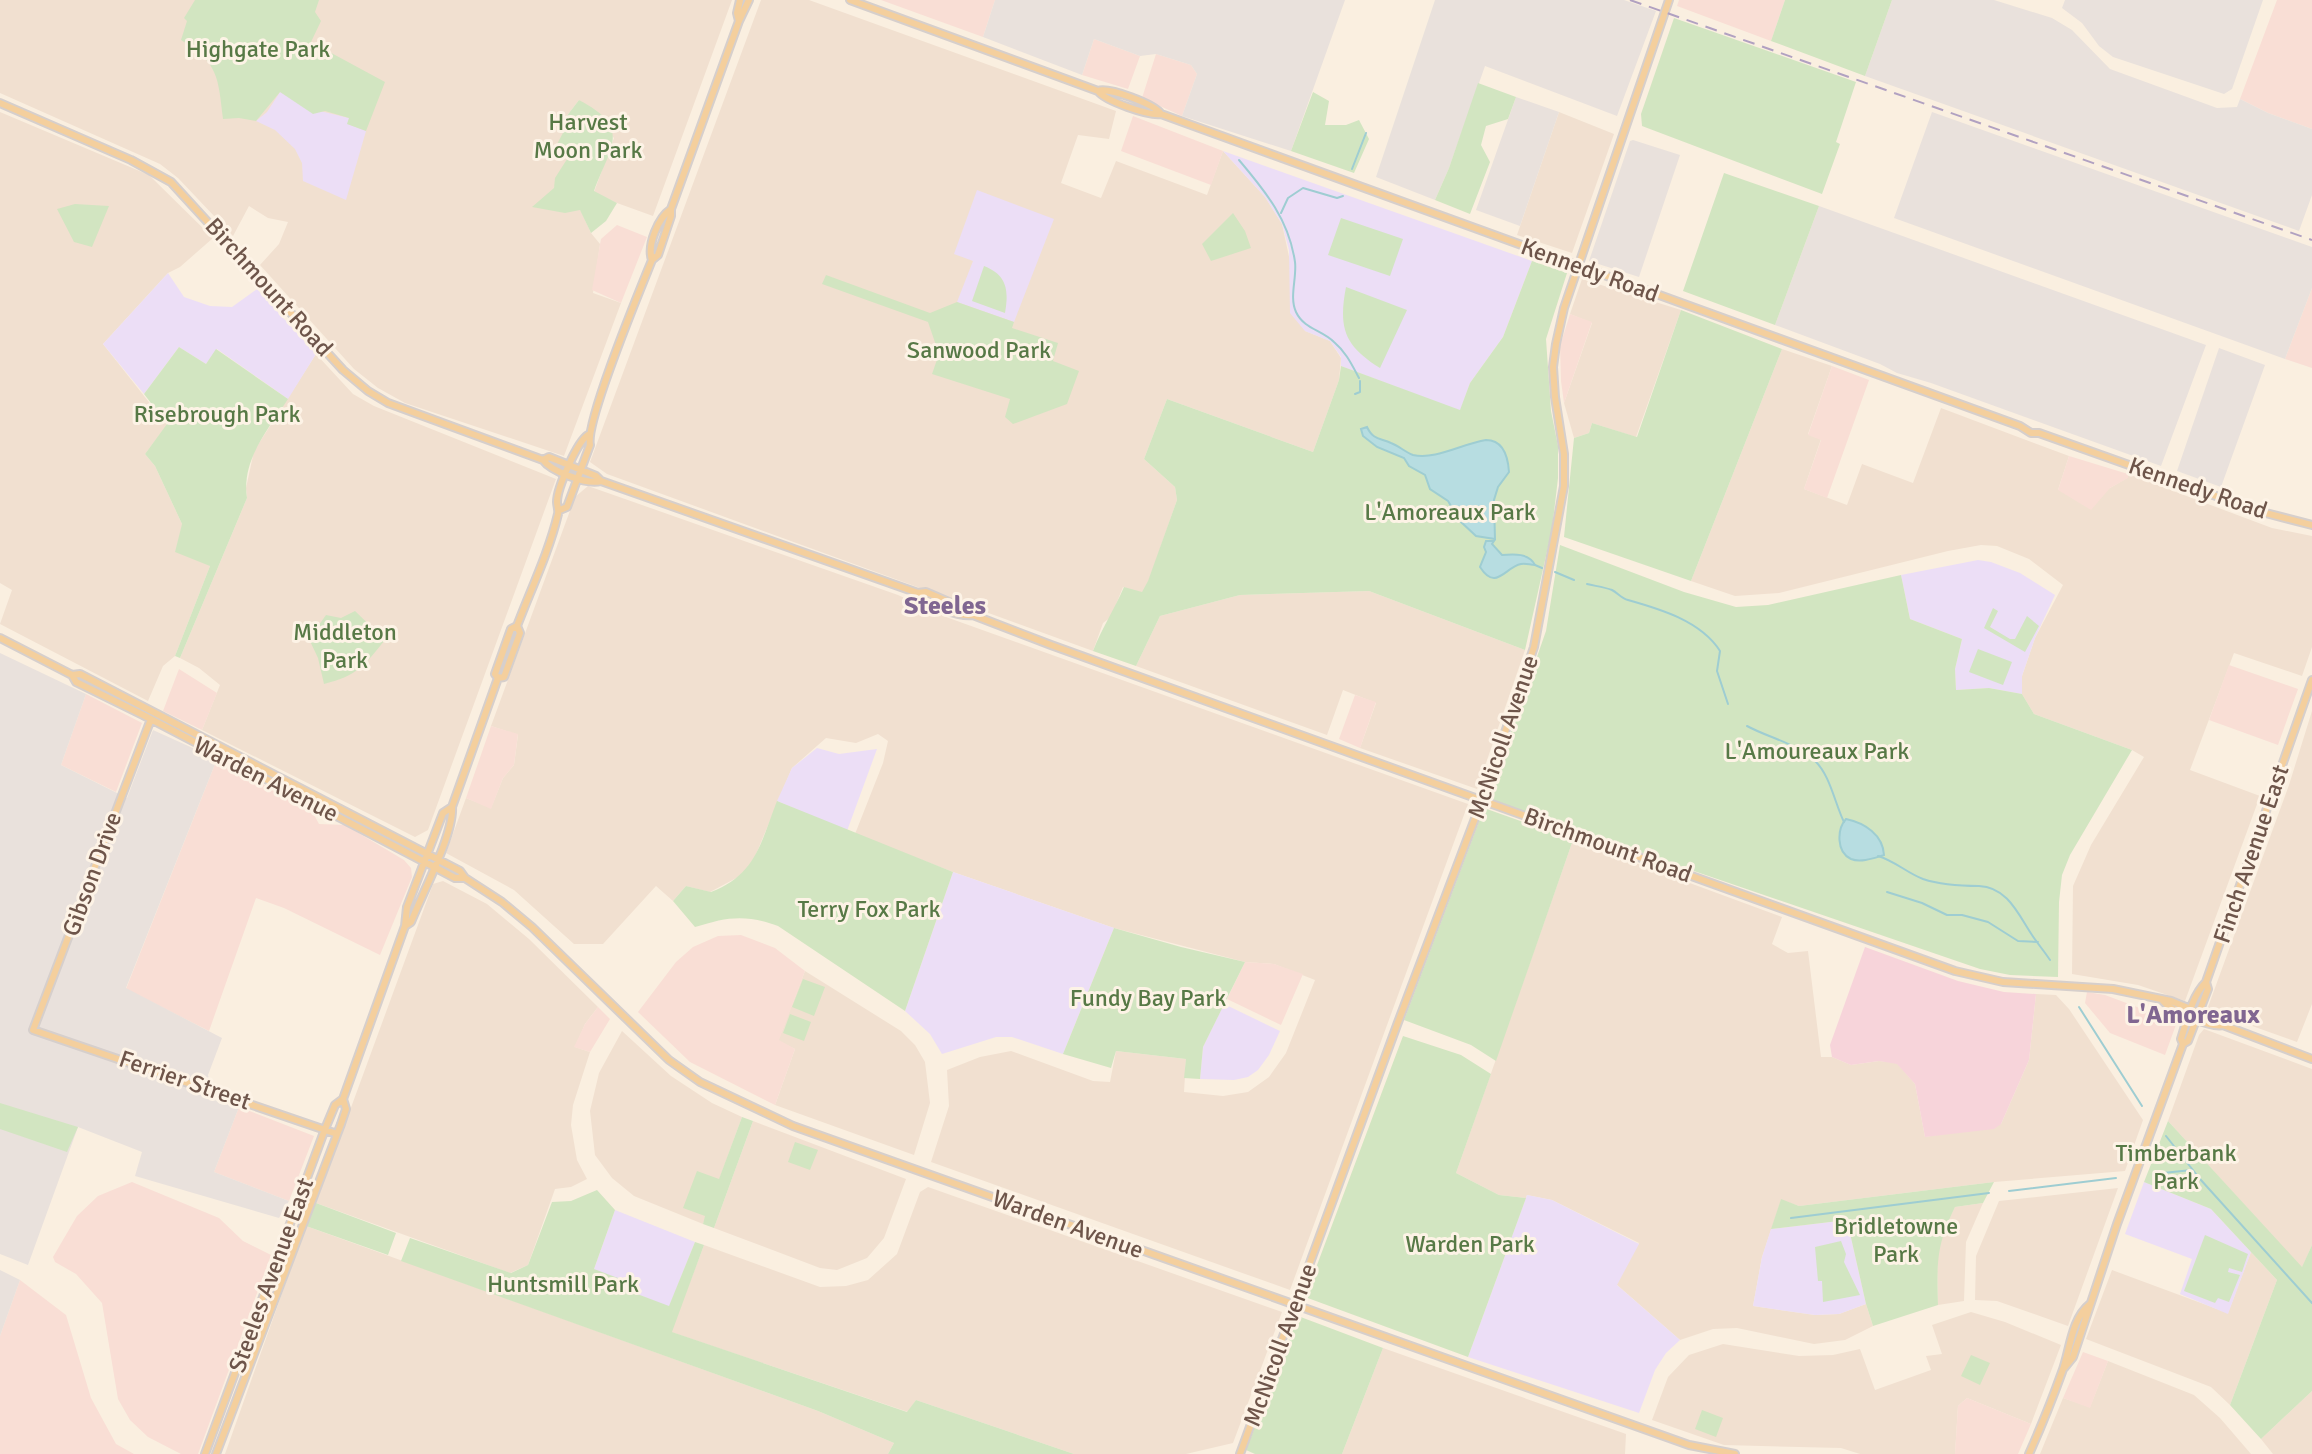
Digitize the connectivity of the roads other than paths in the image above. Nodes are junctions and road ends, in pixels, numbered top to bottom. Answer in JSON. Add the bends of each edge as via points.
{"nodes":[{"id":1,"x":740,"y":0,"type":"edge"},
{"id":2,"x":749,"y":0,"type":"edge"},
{"id":3,"x":850,"y":0,"type":"edge"},
{"id":4,"x":1669,"y":0,"type":"edge"},
{"id":5,"x":739,"y":21,"type":"junction"},
{"id":6,"x":0,"y":103,"type":"edge"},
{"id":7,"x":1579,"y":265,"type":"junction"},
{"id":8,"x":588,"y":435,"type":"junction"},
{"id":9,"x":543,"y":460,"type":"junction"},
{"id":10,"x":570,"y":465,"type":"junction"},
{"id":11,"x":580,"y":469,"type":"junction"},
{"id":12,"x":567,"y":473,"type":"junction"},
{"id":13,"x":577,"y":478,"type":"junction"},
{"id":14,"x":601,"y":481,"type":"junction"},
{"id":15,"x":560,"y":510,"type":"junction"},
{"id":16,"x":2312,"y":525,"type":"edge"},
{"id":17,"x":0,"y":638,"type":"edge"},
{"id":18,"x":72,"y":675,"type":"junction"},
{"id":19,"x":2312,"y":680,"type":"edge"},
{"id":20,"x":151,"y":719,"type":"junction"},
{"id":21,"x":228,"y":751,"type":"junction"},
{"id":22,"x":221,"y":756,"type":"junction"},
{"id":23,"x":1482,"y":800,"type":"junction"},
{"id":24,"x":452,"y":807,"type":"junction"},
{"id":25,"x":428,"y":852,"type":"junction"},
{"id":26,"x":438,"y":857,"type":"junction"},
{"id":27,"x":424,"y":862,"type":"junction"},
{"id":28,"x":434,"y":867,"type":"junction"},
{"id":29,"x":465,"y":878,"type":"junction"},
{"id":30,"x":405,"y":926,"type":"junction"},
{"id":31,"x":2194,"y":1014,"type":"junction"},
{"id":32,"x":33,"y":1030,"type":"joint"},
{"id":33,"x":2312,"y":1059,"type":"edge"},
{"id":34,"x":343,"y":1099,"type":"junction"},
{"id":35,"x":325,"y":1129,"type":"junction"},
{"id":36,"x":337,"y":1134,"type":"junction"},
{"id":37,"x":1296,"y":1305,"type":"junction"},
{"id":38,"x":205,"y":1454,"type":"edge"},
{"id":39,"x":216,"y":1454,"type":"edge"},
{"id":40,"x":1240,"y":1454,"type":"edge"},
{"id":41,"x":1735,"y":1454,"type":"edge"},
{"id":42,"x":2029,"y":1454,"type":"edge"}],
"edges":[{"from":1,"to":5,"type":"main road","name":"Steeles Avenue East"},
{"from":2,"to":5,"type":"main road","name":"Steeles Avenue East"},
{"from":3,"to":7,"type":"main road","name":"Kennedy Road"},
{"from":4,"to":7,"type":"main road","name":"McNicoll Avenue"},
{"from":5,"to":8,"type":"main road","name":"Steeles Avenue East","via":[[661,247]]},
{"from":6,"to":9,"type":"main road","name":"Birchmount Road","via":[[171,182],[368,391]]},
{"from":7,"to":16,"type":"main road","name":"Kennedy Road","via":[[2031,433]]},
{"from":7,"to":23,"type":"main road","name":"McNicoll Avenue","via":[[1553,367],[1565,471],[1552,557],[1532,657]]},
{"from":8,"to":10,"type":"main road","name":"Steeles Avenue East"},
{"from":8,"to":11,"type":"main road","name":"Steeles Avenue East","via":[[590,445]]},
{"from":9,"to":10,"type":"main road","name":"Birchmount Road","via":[[549,457]]},
{"from":9,"to":12,"type":"main road","name":"Birchmount Road"},
{"from":10,"to":11,"type":"main road","name":"Birchmount Road"},
{"from":10,"to":12,"type":"main road","name":"Steeles Avenue East"},
{"from":11,"to":13,"type":"main road","name":"Steeles Avenue East"},
{"from":11,"to":14,"type":"main road","name":"Birchmount Road"},
{"from":12,"to":13,"type":"main road","name":"Birchmount Road"},
{"from":12,"to":15,"type":"main road","name":"Steeles Avenue East","via":[[557,502]]},
{"from":13,"to":14,"type":"main road","name":"Birchmount Road"},
{"from":13,"to":15,"type":"main road","name":"Steeles Avenue East","via":[[567,507]]},
{"from":14,"to":23,"type":"main road","name":"Birchmount Road","via":[[926,592],[973,615]]},
{"from":15,"to":24,"type":"main road","name":"Steeles Avenue East","via":[[517,626],[511,629]]},
{"from":17,"to":18,"type":"main road","name":"Warden Avenue"},
{"from":18,"to":20,"type":"main road","name":"Warden Avenue","via":[[76,682]]},
{"from":18,"to":21,"type":"main road","name":"Warden Avenue","via":[[80,674]]},
{"from":19,"to":31,"type":"main road","name":"Finch Avenue East"},
{"from":20,"to":22,"type":"main road","name":"Warden Avenue"},
{"from":20,"to":32,"type":"main road","name":"Gibson Drive"},
{"from":21,"to":22,"type":"main road"},
{"from":21,"to":25,"type":"main road","name":"Warden Avenue"},
{"from":22,"to":27,"type":"main road","name":"Warden Avenue"},
{"from":23,"to":31,"type":"main road","name":"Birchmount Road","via":[[1955,971],[2003,982],[2113,989]]},
{"from":23,"to":37,"type":"main road","name":"McNicoll Avenue"},
{"from":24,"to":25,"type":"main road","name":"Steeles Avenue East","via":[[443,813]]},
{"from":24,"to":26,"type":"main road","name":"Steeles Avenue East"},
{"from":25,"to":26,"type":"main road","name":"Warden Avenue"},
{"from":25,"to":27,"type":"main road","name":"Steeles Avenue East"},
{"from":26,"to":28,"type":"main road","name":"Steeles Avenue East"},
{"from":26,"to":29,"type":"main road","name":"Warden Avenue"},
{"from":27,"to":28,"type":"main road","name":"Warden Avenue"},
{"from":27,"to":30,"type":"main road","name":"Steeles Avenue East"},
{"from":28,"to":29,"type":"main road","name":"Warden Avenue"},
{"from":28,"to":30,"type":"main road","name":"Steeles Avenue East"},
{"from":29,"to":37,"type":"main road","name":"Warden Avenue","via":[[532,927],[669,1060],[727,1096],[793,1126]]},
{"from":30,"to":34,"type":"main road","name":"Steeles Avenue East"},
{"from":31,"to":33,"type":"main road","name":"Birchmount Road"},
{"from":31,"to":42,"type":"main road","name":"Finch Avenue East","via":[[2090,1304],[2078,1320]]},
{"from":32,"to":35,"type":"main road","name":"Ferrier Street"},
{"from":34,"to":35,"type":"main road","name":"Steeles Avenue East"},
{"from":34,"to":36,"type":"main road","name":"Steeles Avenue East","via":[[346,1109]]},
{"from":35,"to":36,"type":"main road","name":"Ferrier Street"},
{"from":35,"to":38,"type":"main road","name":"Steeles Avenue East"},
{"from":36,"to":39,"type":"main road","name":"Steeles Avenue East"},
{"from":37,"to":40,"type":"main road","name":"McNicoll Avenue"},
{"from":37,"to":41,"type":"main road","name":"Warden Avenue","via":[[1689,1445]]}]}
